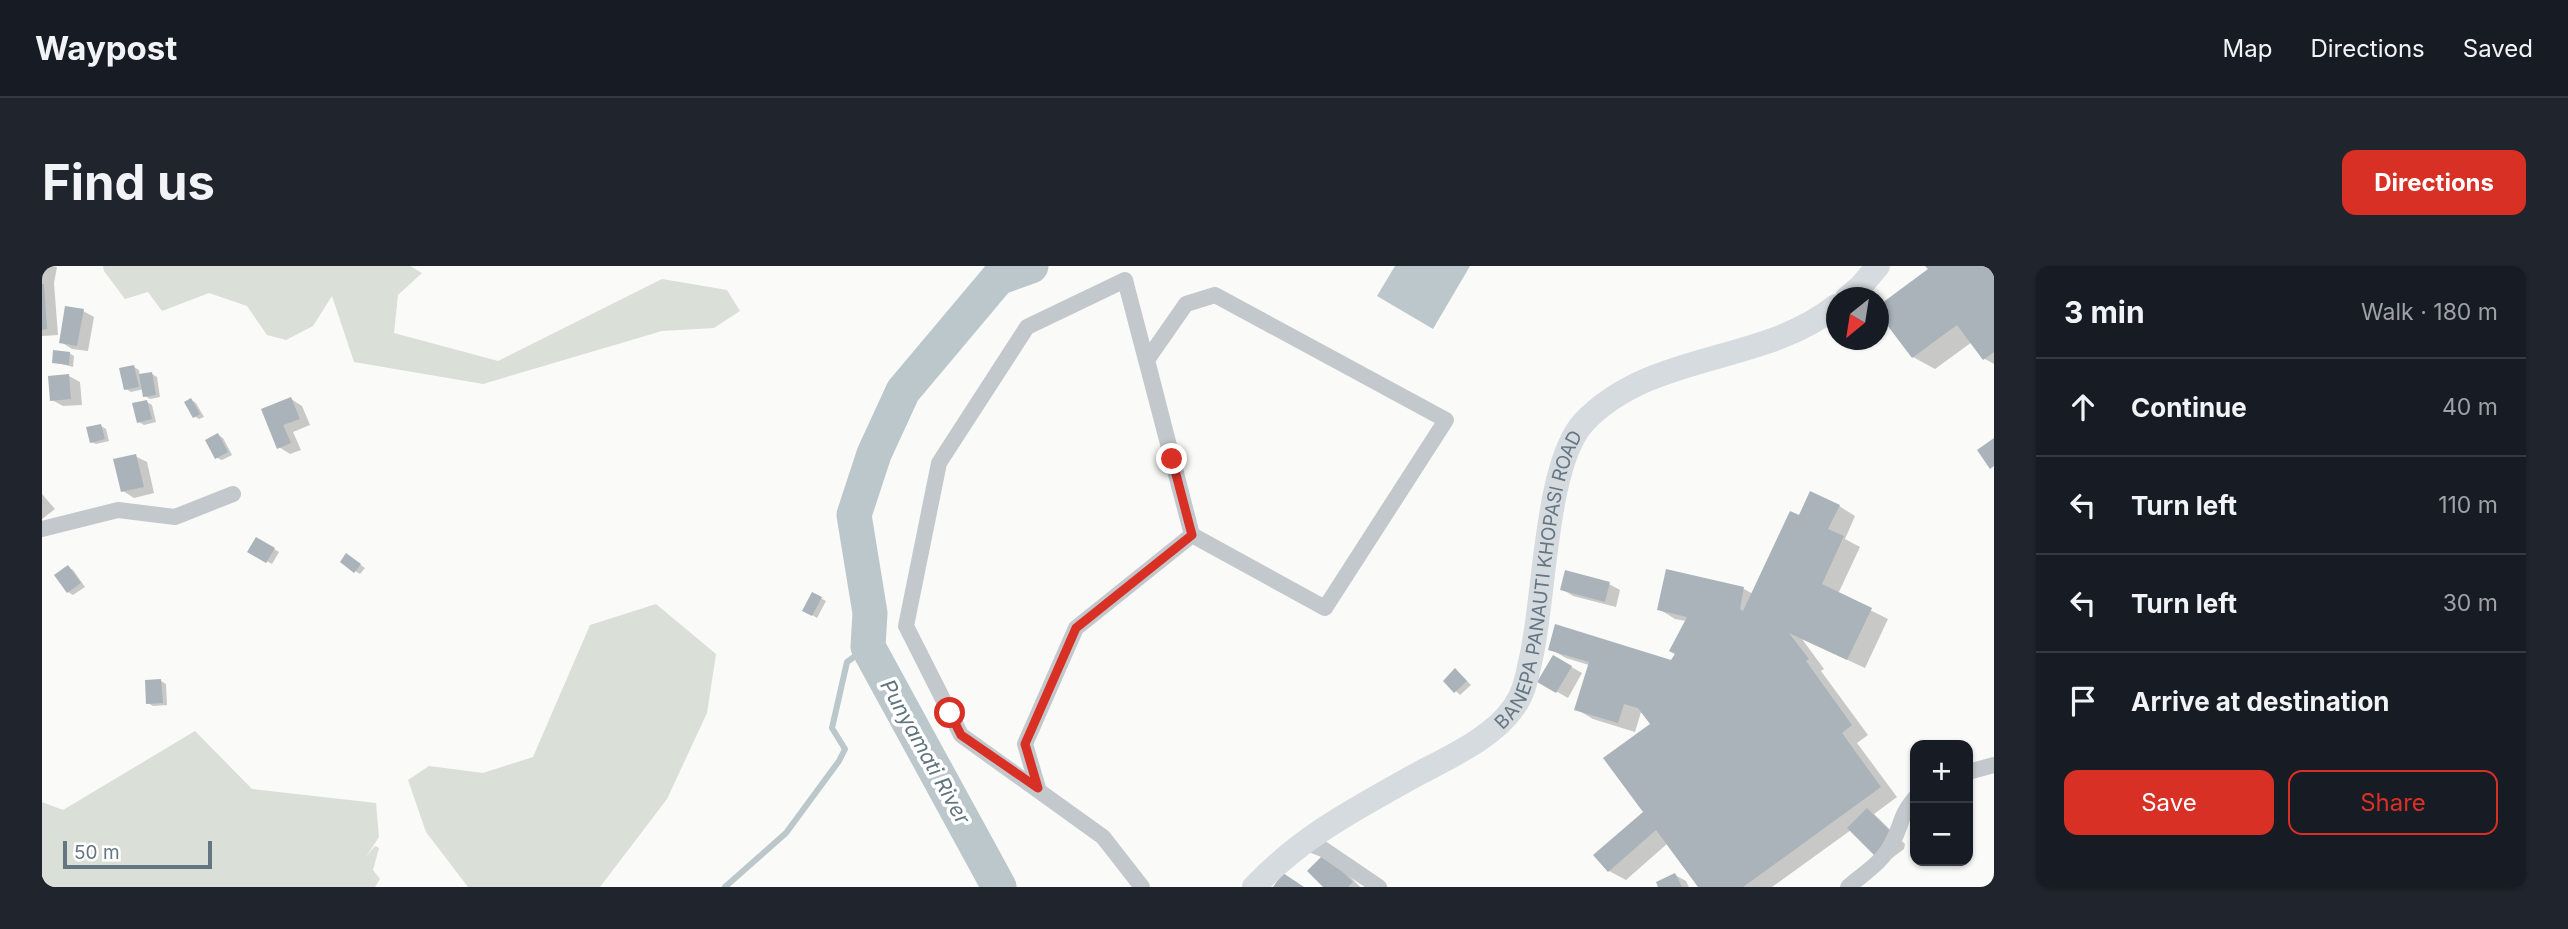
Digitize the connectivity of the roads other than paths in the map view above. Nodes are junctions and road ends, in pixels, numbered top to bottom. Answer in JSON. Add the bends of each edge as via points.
{"nodes":[{"id":1,"x":1878,"y":266,"type":"edge"},
{"id":2,"x":1860,"y":287,"type":"edge"},
{"id":3,"x":1826,"y":312,"type":"edge"},
{"id":4,"x":1178,"y":481,"type":"junction"},
{"id":5,"x":233,"y":494,"type":"dead end"},
{"id":6,"x":42,"y":529,"type":"edge"},
{"id":7,"x":1192,"y":535,"type":"junction"},
{"id":8,"x":1994,"y":765,"type":"edge"},
{"id":9,"x":1973,"y":771,"type":"edge"},
{"id":10,"x":1038,"y":788,"type":"junction"},
{"id":11,"x":1911,"y":803,"type":"edge"},
{"id":12,"x":1303,"y":841,"type":"junction"},
{"id":13,"x":1142,"y":887,"type":"edge"},
{"id":14,"x":1254,"y":887,"type":"edge"},
{"id":15,"x":1379,"y":887,"type":"edge"},
{"id":16,"x":1848,"y":887,"type":"edge"}],
"edges":[{"from":1,"to":2,"type":"main road"},
{"from":3,"to":12,"type":"main road","name":"BANEPA PANAUTI KHOPASI ROAD","via":[[1785,338],[1635,385],[1583,424],[1570,444],[1555,491],[1537,630],[1523,693],[1513,709],[1471,744]]},
{"from":4,"to":7,"type":"street"},
{"from":4,"to":7,"type":"street","via":[[1147,360],[1186,304],[1215,295],[1446,420],[1325,608]]},
{"from":4,"to":10,"type":"street","via":[[1125,280],[1027,327],[939,463],[906,626],[961,735]]},
{"from":5,"to":6,"type":"street","via":[[175,517],[118,510]]},
{"from":7,"to":10,"type":"street","via":[[1076,628],[1025,744]]},
{"from":8,"to":9,"type":"street"},
{"from":10,"to":13,"type":"street","via":[[1103,837]]},
{"from":11,"to":16,"type":"street","via":[[1902,813],[1893,843],[1876,866]]},
{"from":12,"to":14,"type":"main road","name":"BANEPA PANAUTI KHOPASI ROAD"},
{"from":12,"to":15,"type":"street","via":[[1323,849]]}]}
